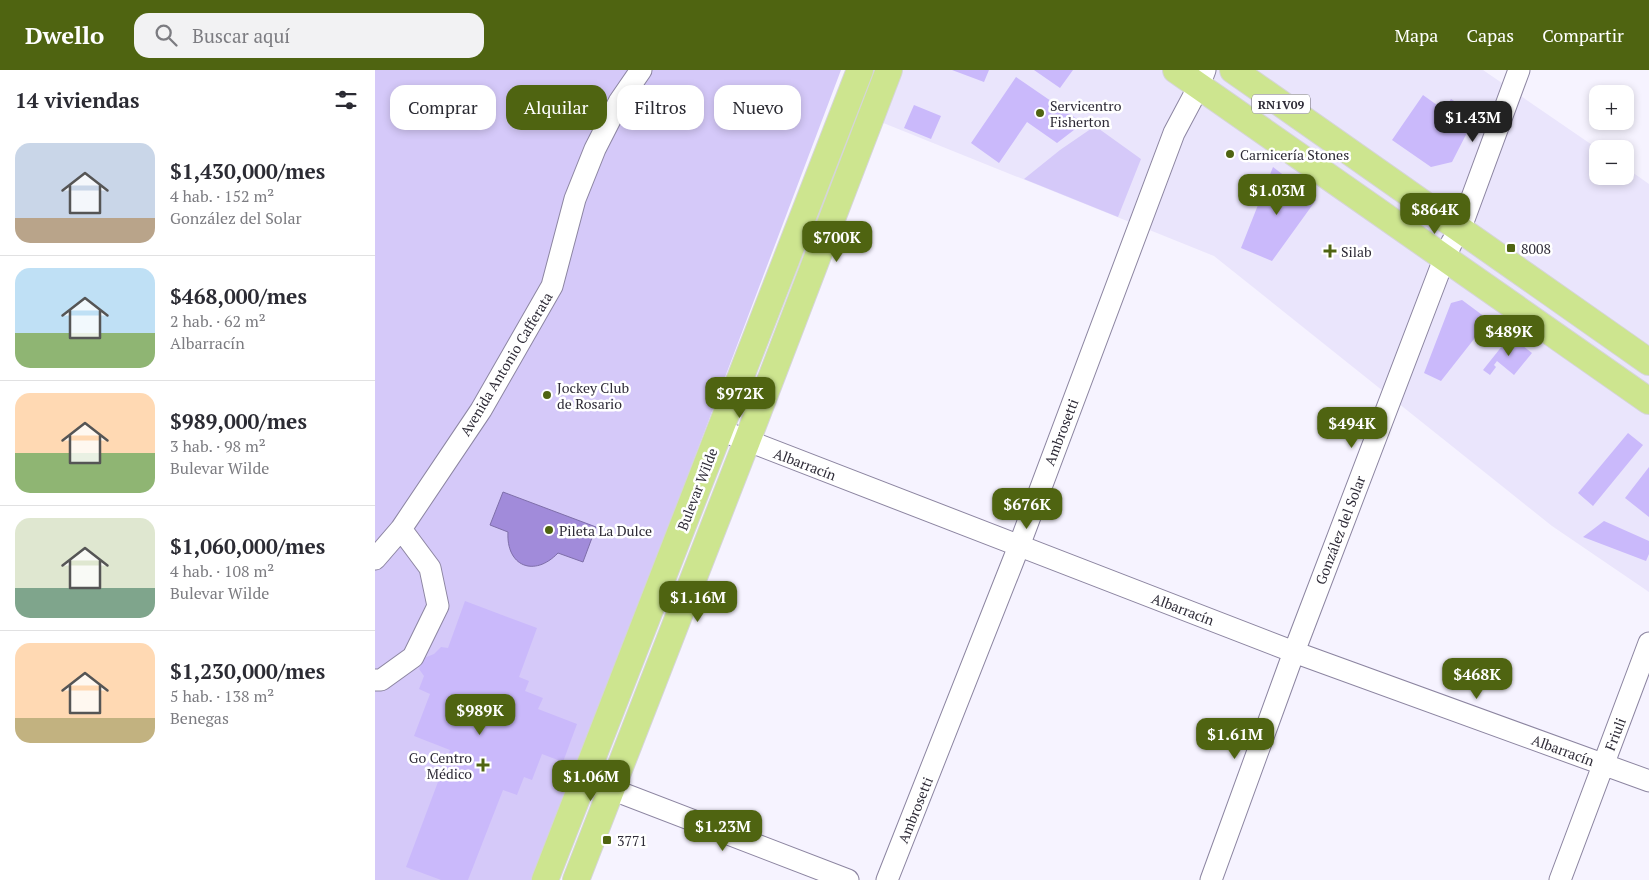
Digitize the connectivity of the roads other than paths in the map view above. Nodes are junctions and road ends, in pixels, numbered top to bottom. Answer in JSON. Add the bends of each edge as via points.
{"nodes":[{"id":1,"x":641,"y":70,"type":"edge"},
{"id":2,"x":859,"y":70,"type":"edge"},
{"id":3,"x":889,"y":70,"type":"edge"},
{"id":4,"x":1176,"y":70,"type":"edge"},
{"id":5,"x":1233,"y":70,"type":"edge"},
{"id":6,"x":1519,"y":70,"type":"edge"},
{"id":7,"x":1202,"y":78,"type":"edge"},
{"id":8,"x":1460,"y":230,"type":"junction"},
{"id":9,"x":1444,"y":259,"type":"junction"},
{"id":10,"x":1649,"y":362,"type":"edge"},
{"id":11,"x":1649,"y":401,"type":"edge"},
{"id":12,"x":720,"y":430,"type":"junction"},
{"id":13,"x":747,"y":441,"type":"junction"},
{"id":14,"x":401,"y":529,"type":"junction"},
{"id":15,"x":1019,"y":546,"type":"junction"},
{"id":16,"x":375,"y":559,"type":"edge"},
{"id":17,"x":1649,"y":643,"type":"edge"},
{"id":18,"x":1294,"y":652,"type":"junction"},
{"id":19,"x":375,"y":680,"type":"edge"},
{"id":20,"x":1603,"y":765,"type":"junction"},
{"id":21,"x":585,"y":780,"type":"junction"},
{"id":22,"x":1649,"y":781,"type":"edge"},
{"id":23,"x":611,"y":790,"type":"junction"},
{"id":24,"x":545,"y":880,"type":"edge"},
{"id":25,"x":576,"y":880,"type":"edge"},
{"id":26,"x":847,"y":880,"type":"edge"},
{"id":27,"x":887,"y":880,"type":"edge"},
{"id":28,"x":1211,"y":880,"type":"edge"},
{"id":29,"x":1560,"y":880,"type":"edge"}],
"edges":[{"from":1,"to":14,"type":"street","name":"Avenida Antonio Cafferata","via":[[619,102],[595,149],[575,199],[552,286],[481,410]]},
{"from":2,"to":12,"type":"main road","name":"Bulevar Wilde"},
{"from":3,"to":13,"type":"main road","name":"Bulevar Wilde"},
{"from":4,"to":7,"type":"main road","number":"RN1V09"},
{"from":5,"to":8,"type":"main road","number":"RN1V09"},
{"from":6,"to":8,"type":"street","name":"González del Solar"},
{"from":7,"to":9,"type":"main road","number":"RN1V09"},
{"from":7,"to":15,"type":"street","name":"Ambrosetti","via":[[1173,133]]},
{"from":8,"to":9,"type":"street","name":"González del Solar"},
{"from":8,"to":10,"type":"main road","number":"RN1V09"},
{"from":9,"to":11,"type":"main road","number":"RN1V09"},
{"from":9,"to":18,"type":"street","name":"González del Solar"},
{"from":12,"to":13,"type":"street","name":"Albarracín"},
{"from":12,"to":21,"type":"main road","name":"Bulevar Wilde"},
{"from":13,"to":15,"type":"street","name":"Albarracín"},
{"from":13,"to":23,"type":"main road","name":"Bulevar Wilde"},
{"from":14,"to":16,"type":"street","name":"Avenida Antonio Cafferata"},
{"from":14,"to":19,"type":"street","via":[[430,568],[438,606],[413,657],[381,680]]},
{"from":15,"to":18,"type":"street","name":"Albarracín"},
{"from":15,"to":27,"type":"street","name":"Ambrosetti"},
{"from":17,"to":20,"type":"street","name":"Friuli"},
{"from":18,"to":20,"type":"street","name":"Albarracín"},
{"from":18,"to":28,"type":"street","name":"González del Solar"},
{"from":20,"to":22,"type":"street","name":"Albarracín"},
{"from":20,"to":29,"type":"street","name":"Friuli"},
{"from":21,"to":23,"type":"street"},
{"from":21,"to":24,"type":"main road","name":"Bulevar Wilde"},
{"from":23,"to":25,"type":"main road","name":"Bulevar Wilde"},
{"from":23,"to":26,"type":"street"}]}
